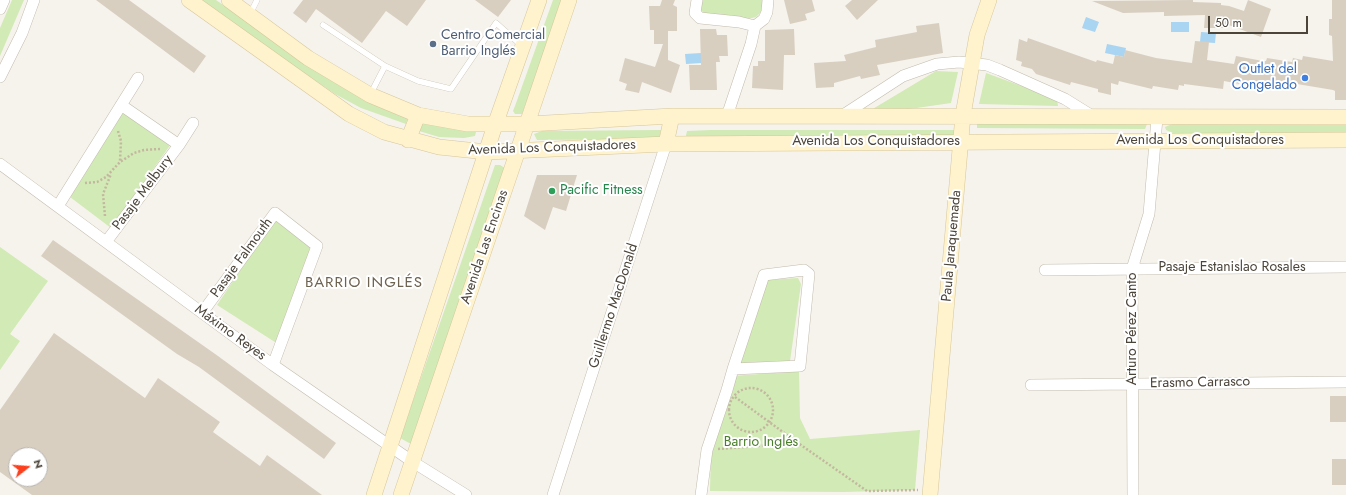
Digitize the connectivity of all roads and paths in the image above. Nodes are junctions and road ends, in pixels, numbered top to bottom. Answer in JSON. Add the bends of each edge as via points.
{"nodes":[{"id":1,"x":4,"y":0,"type":"edge"},
{"id":2,"x":34,"y":0,"type":"edge"},
{"id":3,"x":189,"y":0,"type":"edge"},
{"id":4,"x":229,"y":0,"type":"edge"},
{"id":5,"x":257,"y":0,"type":"edge"},
{"id":6,"x":539,"y":0,"type":"edge"},
{"id":7,"x":570,"y":0,"type":"edge"},
{"id":8,"x":698,"y":0,"type":"edge"},
{"id":9,"x":768,"y":0,"type":"edge"},
{"id":10,"x":989,"y":0,"type":"edge"},
{"id":11,"x":0,"y":9,"type":"edge"},
{"id":12,"x":249,"y":16,"type":"junction"},
{"id":13,"x":323,"y":24,"type":"dead end"},
{"id":14,"x":755,"y":26,"type":"junction"},
{"id":15,"x":523,"y":46,"type":"junction"},
{"id":16,"x":972,"y":62,"type":"junction"},
{"id":17,"x":385,"y":66,"type":"junction"},
{"id":18,"x":0,"y":76,"type":"edge"},
{"id":19,"x":138,"y":78,"type":"dead end"},
{"id":20,"x":370,"y":95,"type":"junction"},
{"id":21,"x":121,"y":104,"type":"junction"},
{"id":22,"x":418,"y":115,"type":"junction"},
{"id":23,"x":963,"y":115,"type":"junction"},
{"id":24,"x":672,"y":116,"type":"junction"},
{"id":25,"x":727,"y":116,"type":"junction"},
{"id":26,"x":840,"y":117,"type":"junction"},
{"id":27,"x":1095,"y":117,"type":"junction"},
{"id":28,"x":1157,"y":118,"type":"junction"},
{"id":29,"x":1346,"y":118,"type":"edge"},
{"id":30,"x":192,"y":123,"type":"dead end"},
{"id":31,"x":528,"y":124,"type":"junction"},
{"id":32,"x":495,"y":125,"type":"junction"},
{"id":33,"x":115,"y":126,"type":"dead end"},
{"id":34,"x":408,"y":140,"type":"junction"},
{"id":35,"x":1346,"y":140,"type":"edge"},
{"id":36,"x":961,"y":141,"type":"junction"},
{"id":37,"x":1156,"y":141,"type":"junction"},
{"id":38,"x":179,"y":144,"type":"junction"},
{"id":39,"x":666,"y":144,"type":"junction"},
{"id":40,"x":160,"y":149,"type":"dead end"},
{"id":41,"x":519,"y":151,"type":"junction"},
{"id":42,"x":487,"y":152,"type":"junction"},
{"id":43,"x":120,"y":162,"type":"junction"},
{"id":44,"x":0,"y":164,"type":"edge"},
{"id":45,"x":113,"y":170,"type":"junction"},
{"id":46,"x":74,"y":182,"type":"junction"},
{"id":47,"x":58,"y":206,"type":"junction"},
{"id":48,"x":105,"y":216,"type":"dead end"},
{"id":49,"x":106,"y":242,"type":"junction"},
{"id":50,"x":1346,"y":267,"type":"edge"},
{"id":51,"x":1132,"y":269,"type":"junction"},
{"id":52,"x":1045,"y":270,"type":"dead end"},
{"id":53,"x":202,"y":312,"type":"junction"},
{"id":54,"x":273,"y":365,"type":"junction"},
{"id":55,"x":733,"y":369,"type":"junction"},
{"id":56,"x":1346,"y":382,"type":"edge"},
{"id":57,"x":1133,"y":384,"type":"junction"},
{"id":58,"x":1030,"y":385,"type":"dead end"},
{"id":59,"x":730,"y":393,"type":"junction"},
{"id":60,"x":769,"y":422,"type":"junction"},
{"id":61,"x":798,"y":443,"type":"junction"},
{"id":62,"x":390,"y":446,"type":"junction"},
{"id":63,"x":707,"y":450,"type":"junction"},
{"id":64,"x":413,"y":462,"type":"junction"},
{"id":65,"x":930,"y":492,"type":"edge"},
{"id":66,"x":374,"y":495,"type":"edge"},
{"id":67,"x":401,"y":495,"type":"edge"},
{"id":68,"x":466,"y":495,"type":"edge"},
{"id":69,"x":554,"y":495,"type":"edge"},
{"id":70,"x":701,"y":495,"type":"edge"},
{"id":71,"x":1133,"y":495,"type":"edge"}],
"edges":[{"from":1,"to":11,"type":"street"},
{"from":2,"to":18,"type":"street","via":[[22,33]]},
{"from":3,"to":34,"type":"street","name":"Avenida Los Conquistadores","via":[[349,114],[384,132]]},
{"from":4,"to":12,"type":"street","name":"Avenida Los Conquistadores"},
{"from":5,"to":12,"type":"lane"},
{"from":6,"to":15,"type":"street","name":"Avenida Las Encinas"},
{"from":7,"to":31,"type":"street","name":"Avenida Las Encinas"},
{"from":8,"to":14,"type":"street","via":[[696,13],[700,18]]},
{"from":9,"to":14,"type":"street","via":[[764,19]]},
{"from":10,"to":16,"type":"street","name":"Paula Jaraquemada","via":[[977,35]]},
{"from":12,"to":20,"type":"street","name":"Avenida Los Conquistadores","via":[[308,58]]},
{"from":13,"to":17,"type":"lane"},
{"from":14,"to":25,"type":"street"},
{"from":15,"to":17,"type":"lane","via":[[496,23],[450,89],[418,81]]},
{"from":15,"to":32,"type":"street","name":"Avenida Las Encinas"},
{"from":16,"to":23,"type":"street","name":"Paula Jaraquemada"},
{"from":16,"to":26,"type":"street","name":"Avenida Los Conquistadores","via":[[937,64],[903,76]]},
{"from":16,"to":27,"type":"street","name":"Avenida Los Conquistadores","via":[[987,65],[1065,99]]},
{"from":17,"to":20,"type":"lane"},
{"from":19,"to":21,"type":"street"},
{"from":20,"to":22,"type":"street","name":"Avenida Los Conquistadores"},
{"from":21,"to":38,"type":"street","name":"Pasaje Melbury"},
{"from":21,"to":46,"type":"street"},
{"from":22,"to":32,"type":"street","name":"Avenida Los Conquistadores","via":[[468,124]]},
{"from":22,"to":34,"type":"street"},
{"from":23,"to":26,"type":"street","name":"Avenida Los Conquistadores"},
{"from":23,"to":27,"type":"street","name":"Avenida Los Conquistadores"},
{"from":23,"to":36,"type":"street","name":"Paula Jaraquemada"},
{"from":24,"to":25,"type":"street","name":"Avenida Los Conquistadores"},
{"from":24,"to":31,"type":"street","name":"Avenida Los Conquistadores"},
{"from":24,"to":39,"type":"street","name":"Guillermo MacDonald"},
{"from":25,"to":26,"type":"street","name":"Avenida Los Conquistadores"},
{"from":27,"to":28,"type":"street","name":"Avenida Los Conquistadores"},
{"from":28,"to":29,"type":"street","name":"Avenida Los Conquistadores"},
{"from":28,"to":37,"type":"street","name":"Arturo Pérez Canto"},
{"from":30,"to":38,"type":"street","name":"Pasaje Melbury"},
{"from":31,"to":32,"type":"street","name":"Avenida Los Conquistadores"},
{"from":31,"to":41,"type":"street","name":"Avenida Las Encinas"},
{"from":32,"to":42,"type":"street","name":"Avenida Las Encinas"},
{"from":33,"to":43,"type":"path","via":[[121,141]]},
{"from":34,"to":42,"type":"street","name":"Avenida Los Conquistadores","via":[[439,148]]},
{"from":35,"to":37,"type":"street","name":"Avenida Los Conquistadores"},
{"from":36,"to":37,"type":"street","name":"Avenida Los Conquistadores"},
{"from":36,"to":39,"type":"street","name":"Avenida Los Conquistadores"},
{"from":36,"to":65,"type":"street","name":"Paula Jaraquemada"},
{"from":37,"to":51,"type":"street","name":"Arturo Pérez Canto","via":[[1148,219]]},
{"from":38,"to":49,"type":"street","name":"Pasaje Melbury"},
{"from":39,"to":41,"type":"street","name":"Avenida Los Conquistadores"},
{"from":39,"to":69,"type":"street","name":"Guillermo MacDonald"},
{"from":40,"to":43,"type":"path","via":[[138,152]]},
{"from":41,"to":42,"type":"street","name":"Avenida Los Conquistadores"},
{"from":41,"to":64,"type":"street","name":"Avenida Las Encinas"},
{"from":42,"to":62,"type":"street","name":"Avenida Las Encinas"},
{"from":43,"to":45,"type":"path"},
{"from":44,"to":47,"type":"street","name":"Máximo Reyes"},
{"from":45,"to":46,"type":"path","via":[[97,182]]},
{"from":45,"to":48,"type":"path","via":[[103,194]]},
{"from":46,"to":47,"type":"street"},
{"from":47,"to":49,"type":"street","name":"Máximo Reyes"},
{"from":49,"to":53,"type":"street","name":"Máximo Reyes"},
{"from":50,"to":51,"type":"street","name":"Pasaje Estanislao Rosales"},
{"from":51,"to":52,"type":"street","name":"Pasaje Estanislao Rosales"},
{"from":51,"to":57,"type":"street","name":"Arturo Pérez Canto"},
{"from":53,"to":54,"type":"street","name":"Máximo Reyes"},
{"from":53,"to":54,"type":"street","name":"Pasaje Falmouth","via":[[275,213],[317,246]]},
{"from":54,"to":62,"type":"street","name":"Máximo Reyes"},
{"from":55,"to":55,"type":"street","via":[[764,275],[804,270],[809,274],[800,366]]},
{"from":55,"to":59,"type":"street"},
{"from":56,"to":57,"type":"street","name":"Erasmo Carrasco"},
{"from":57,"to":58,"type":"street","name":"Erasmo Carrasco"},
{"from":57,"to":71,"type":"street","name":"Arturo Pérez Canto"},
{"from":59,"to":60,"type":"path"},
{"from":59,"to":60,"type":"path","via":[[746,388],[764,392],[769,397],[773,409]]},
{"from":59,"to":60,"type":"path","via":[[729,413],[740,429],[759,430]]},
{"from":59,"to":63,"type":"street"},
{"from":60,"to":61,"type":"path"},
{"from":61,"to":63,"type":"path"},
{"from":61,"to":65,"type":"path","via":[[867,491]]},
{"from":62,"to":64,"type":"street","name":"Máximo Reyes"},
{"from":62,"to":66,"type":"street","name":"Avenida Las Encinas"},
{"from":63,"to":70,"type":"street"},
{"from":64,"to":67,"type":"street","name":"Avenida Las Encinas"},
{"from":64,"to":68,"type":"street","name":"Máximo Reyes"}]}
